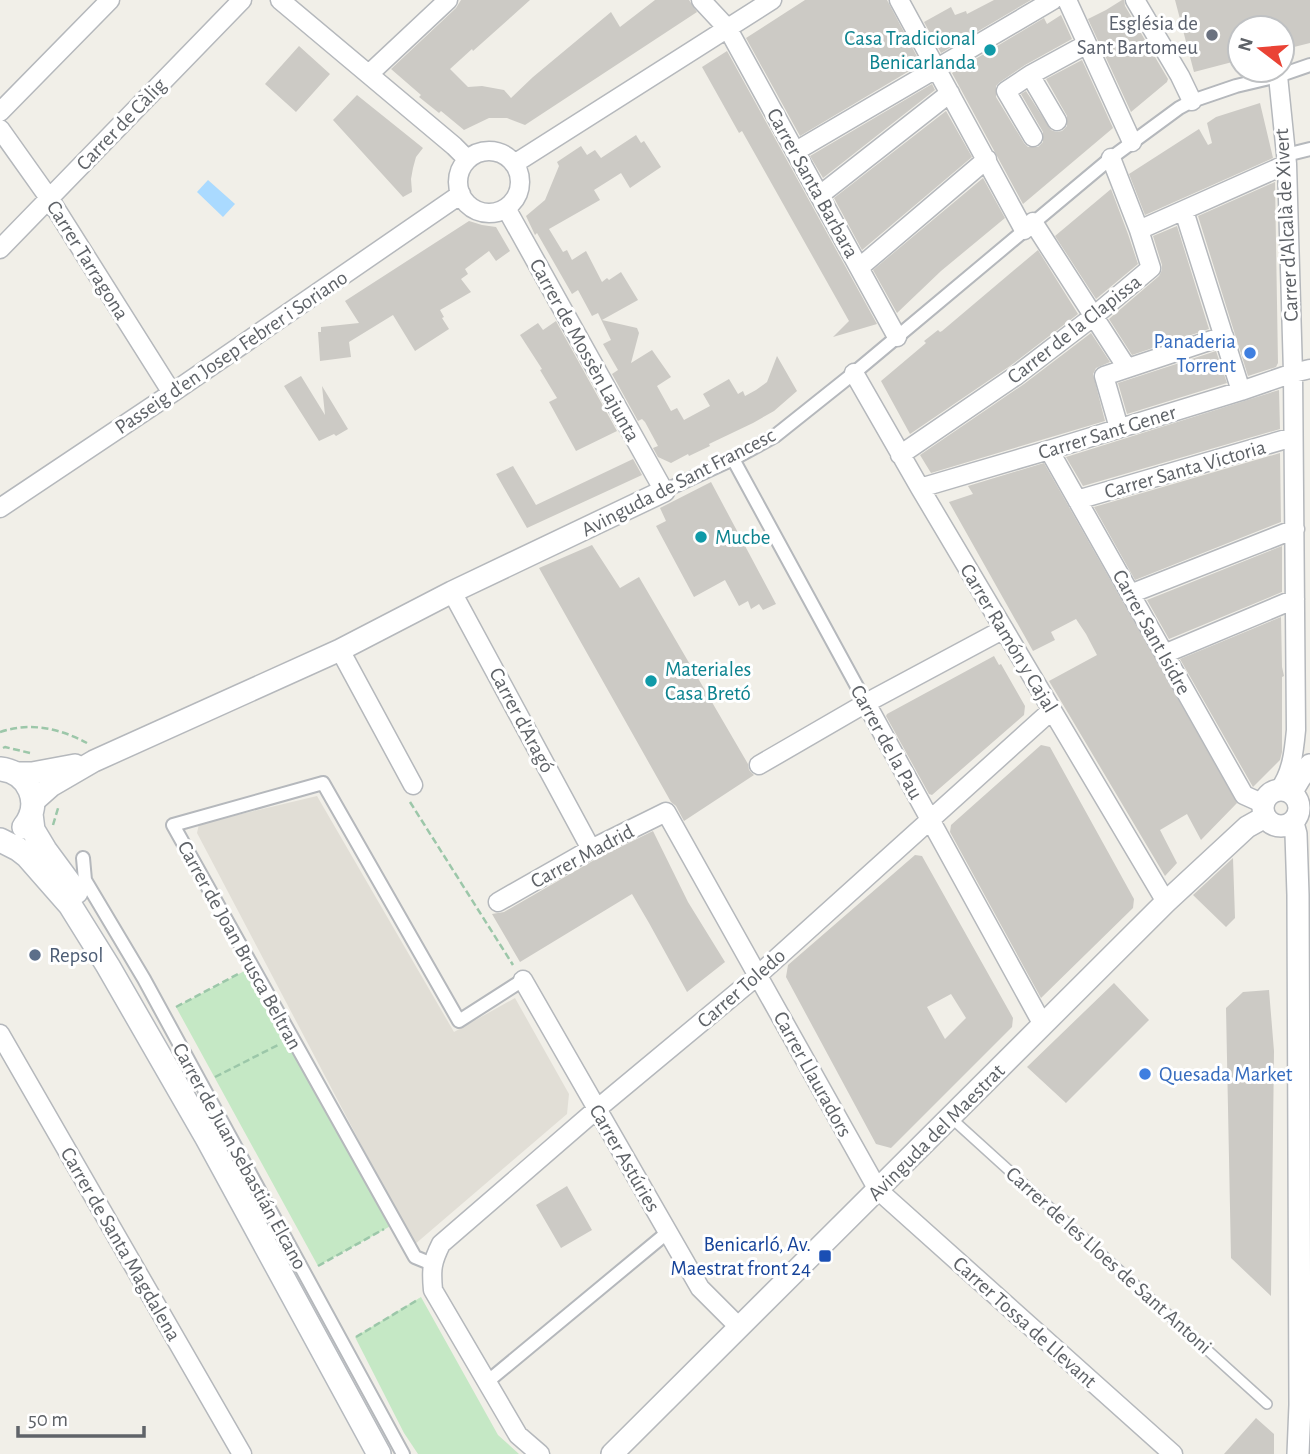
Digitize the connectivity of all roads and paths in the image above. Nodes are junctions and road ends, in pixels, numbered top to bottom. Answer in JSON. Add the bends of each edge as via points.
{"nodes":[{"id":1,"x":110,"y":0,"type":"edge"},
{"id":2,"x":242,"y":0,"type":"edge"},
{"id":3,"x":280,"y":0,"type":"edge"},
{"id":4,"x":448,"y":0,"type":"edge"},
{"id":5,"x":701,"y":0,"type":"edge"},
{"id":6,"x":772,"y":0,"type":"edge"},
{"id":7,"x":899,"y":0,"type":"edge"},
{"id":8,"x":1053,"y":0,"type":"edge"},
{"id":9,"x":1067,"y":0,"type":"edge"},
{"id":10,"x":1135,"y":0,"type":"edge"},
{"id":11,"x":728,"y":29,"type":"junction"},
{"id":12,"x":1087,"y":44,"type":"junction"},
{"id":13,"x":937,"y":69,"type":"junction"},
{"id":14,"x":369,"y":74,"type":"junction"},
{"id":15,"x":1030,"y":75,"type":"junction"},
{"id":16,"x":1244,"y":84,"type":"edge"},
{"id":17,"x":1279,"y":84,"type":"edge"},
{"id":18,"x":950,"y":93,"type":"junction"},
{"id":19,"x":1192,"y":101,"type":"junction"},
{"id":20,"x":0,"y":112,"type":"edge"},
{"id":21,"x":1058,"y":121,"type":"dead end"},
{"id":22,"x":0,"y":129,"type":"edge"},
{"id":23,"x":1033,"y":137,"type":"dead end"},
{"id":24,"x":1132,"y":142,"type":"junction"},
{"id":25,"x":1310,"y":149,"type":"edge"},
{"id":26,"x":796,"y":151,"type":"junction"},
{"id":27,"x":1111,"y":158,"type":"junction"},
{"id":28,"x":986,"y":159,"type":"junction"},
{"id":29,"x":1287,"y":160,"type":"junction"},
{"id":30,"x":466,"y":161,"type":"junction"},
{"id":31,"x":514,"y":164,"type":"junction"},
{"id":32,"x":461,"y":194,"type":"junction"},
{"id":33,"x":820,"y":195,"type":"junction"},
{"id":34,"x":49,"y":198,"type":"junction"},
{"id":35,"x":506,"y":208,"type":"junction"},
{"id":36,"x":1184,"y":211,"type":"junction"},
{"id":37,"x":1029,"y":226,"type":"junction"},
{"id":38,"x":1139,"y":230,"type":"junction"},
{"id":39,"x":0,"y":249,"type":"edge"},
{"id":40,"x":860,"y":267,"type":"junction"},
{"id":41,"x":1094,"y":316,"type":"junction"},
{"id":42,"x":1224,"y":335,"type":"junction"},
{"id":43,"x":897,"y":337,"type":"junction"},
{"id":44,"x":1127,"y":368,"type":"junction"},
{"id":45,"x":1301,"y":371,"type":"edge"},
{"id":46,"x":854,"y":373,"type":"junction"},
{"id":47,"x":1241,"y":391,"type":"junction"},
{"id":48,"x":172,"y":393,"type":"junction"},
{"id":49,"x":1119,"y":428,"type":"junction"},
{"id":50,"x":1293,"y":437,"type":"junction"},
{"id":51,"x":1049,"y":450,"type":"junction"},
{"id":52,"x":900,"y":455,"type":"junction"},
{"id":53,"x":733,"y":458,"type":"junction"},
{"id":54,"x":920,"y":488,"type":"junction"},
{"id":55,"x":664,"y":491,"type":"junction"},
{"id":56,"x":1077,"y":500,"type":"junction"},
{"id":57,"x":0,"y":508,"type":"edge"},
{"id":58,"x":1295,"y":529,"type":"junction"},
{"id":59,"x":452,"y":592,"type":"junction"},
{"id":60,"x":1130,"y":594,"type":"junction"},
{"id":61,"x":1295,"y":598,"type":"junction"},
{"id":62,"x":1004,"y":629,"type":"junction"},
{"id":63,"x":340,"y":650,"type":"junction"},
{"id":64,"x":1164,"y":654,"type":"junction"},
{"id":65,"x":866,"y":703,"type":"junction"},
{"id":66,"x":1052,"y":710,"type":"junction"},
{"id":67,"x":0,"y":732,"type":"edge"},
{"id":68,"x":93,"y":753,"type":"junction"},
{"id":69,"x":759,"y":765,"type":"dead end"},
{"id":70,"x":1310,"y":765,"type":"edge"},
{"id":71,"x":7,"y":771,"type":"edge"},
{"id":72,"x":413,"y":785,"type":"joint"},
{"id":73,"x":1275,"y":801,"type":"junction"},
{"id":74,"x":59,"y":805,"type":"dead end"},
{"id":75,"x":32,"y":808,"type":"junction"},
{"id":76,"x":666,"y":812,"type":"joint"},
{"id":77,"x":930,"y":820,"type":"junction"},
{"id":78,"x":1293,"y":823,"type":"junction"},
{"id":79,"x":58,"y":833,"type":"dead end"},
{"id":80,"x":0,"y":839,"type":"edge"},
{"id":81,"x":591,"y":849,"type":"junction"},
{"id":82,"x":83,"y":858,"type":"dead end"},
{"id":83,"x":1304,"y":900,"type":"edge"},
{"id":84,"x":498,"y":902,"type":"dead end"},
{"id":85,"x":1166,"y":902,"type":"junction"},
{"id":86,"x":252,"y":967,"type":"junction"},
{"id":87,"x":757,"y":976,"type":"junction"},
{"id":88,"x":523,"y":980,"type":"junction"},
{"id":89,"x":176,"y":1007,"type":"dead end"},
{"id":90,"x":1043,"y":1025,"type":"junction"},
{"id":91,"x":0,"y":1034,"type":"edge"},
{"id":92,"x":292,"y":1038,"type":"junction"},
{"id":93,"x":215,"y":1077,"type":"dead end"},
{"id":94,"x":597,"y":1109,"type":"junction"},
{"id":95,"x":950,"y":1117,"type":"junction"},
{"id":96,"x":207,"y":1138,"type":"junction"},
{"id":97,"x":878,"y":1190,"type":"junction"},
{"id":98,"x":396,"y":1223,"type":"junction"},
{"id":99,"x":668,"y":1232,"type":"junction"},
{"id":100,"x":432,"y":1264,"type":"junction"},
{"id":101,"x":318,"y":1266,"type":"dead end"},
{"id":102,"x":433,"y":1290,"type":"junction"},
{"id":103,"x":739,"y":1327,"type":"junction"},
{"id":104,"x":355,"y":1337,"type":"dead end"},
{"id":105,"x":487,"y":1382,"type":"junction"},
{"id":106,"x":1267,"y":1404,"type":"dead end"},
{"id":107,"x":242,"y":1454,"type":"edge"},
{"id":108,"x":379,"y":1454,"type":"edge"},
{"id":109,"x":403,"y":1454,"type":"edge"},
{"id":110,"x":540,"y":1454,"type":"edge"},
{"id":111,"x":612,"y":1454,"type":"edge"},
{"id":112,"x":1173,"y":1454,"type":"edge"},
{"id":113,"x":1298,"y":1454,"type":"edge"}],
"edges":[{"from":1,"to":20,"type":"street"},
{"from":2,"to":34,"type":"street","name":"Carrer de Càlig"},
{"from":3,"to":14,"type":"street"},
{"from":4,"to":14,"type":"street"},
{"from":5,"to":11,"type":"street","name":"Carrer Santa Barbara"},
{"from":6,"to":11,"type":"street"},
{"from":7,"to":13,"type":"street"},
{"from":8,"to":13,"type":"street"},
{"from":9,"to":12,"type":"street"},
{"from":10,"to":19,"type":"street"},
{"from":11,"to":26,"type":"street","name":"Carrer Santa Barbara"},
{"from":11,"to":31,"type":"street"},
{"from":12,"to":15,"type":"street"},
{"from":12,"to":24,"type":"street"},
{"from":13,"to":18,"type":"street"},
{"from":13,"to":26,"type":"street"},
{"from":14,"to":30,"type":"street"},
{"from":15,"to":21,"type":"street"},
{"from":15,"to":23,"type":"street","via":[[1006,91]]},
{"from":16,"to":19,"type":"street","name":"Avinguda de Sant Francesc"},
{"from":17,"to":29,"type":"street","name":"Carrer d'Alcalà de Xivert"},
{"from":18,"to":28,"type":"street"},
{"from":18,"to":33,"type":"street"},
{"from":19,"to":24,"type":"street","name":"Avinguda de Sant Francesc"},
{"from":22,"to":34,"type":"street","name":"Carrer Tarragona"},
{"from":24,"to":27,"type":"street","name":"Avinguda de Sant Francesc"},
{"from":25,"to":29,"type":"street"},
{"from":26,"to":33,"type":"street","name":"Carrer Santa Barbara"},
{"from":27,"to":37,"type":"street","name":"Avinguda de Sant Francesc"},
{"from":27,"to":38,"type":"street","name":"Carrer de la Clapissa"},
{"from":28,"to":37,"type":"street"},
{"from":28,"to":40,"type":"street"},
{"from":29,"to":36,"type":"street"},
{"from":29,"to":45,"type":"street","name":"Carrer d'Alcalà de Xivert"},
{"from":30,"to":31,"type":"street","via":[[491,151]]},
{"from":30,"to":32,"type":"street","via":[[458,177]]},
{"from":31,"to":35,"type":"street","via":[[520,183]]},
{"from":32,"to":35,"type":"street","via":[[480,211]]},
{"from":32,"to":48,"type":"street","name":"Passeig d'en Josep Febrer i Soriano"},
{"from":33,"to":40,"type":"street","name":"Carrer Santa Barbara"},
{"from":34,"to":39,"type":"street","name":"Carrer de Càlig"},
{"from":34,"to":48,"type":"street","name":"Carrer Tarragona"},
{"from":35,"to":55,"type":"street","name":"Carrer de Mossèn Lajunta"},
{"from":36,"to":38,"type":"street"},
{"from":36,"to":42,"type":"street"},
{"from":37,"to":41,"type":"street"},
{"from":37,"to":43,"type":"street","name":"Avinguda de Sant Francesc"},
{"from":38,"to":41,"type":"street","name":"Carrer de la Clapissa","via":[[1151,268]]},
{"from":40,"to":43,"type":"street","name":"Carrer Santa Barbara"},
{"from":41,"to":44,"type":"street"},
{"from":41,"to":52,"type":"street","name":"Carrer de la Clapissa"},
{"from":42,"to":44,"type":"street"},
{"from":42,"to":47,"type":"street"},
{"from":43,"to":46,"type":"street","name":"Avinguda de Sant Francesc"},
{"from":44,"to":49,"type":"street","via":[[1104,376]]},
{"from":45,"to":47,"type":"street","name":"Carrer Sant Gener"},
{"from":45,"to":50,"type":"street","name":"Carrer d'Alcalà de Xivert"},
{"from":46,"to":52,"type":"street","name":"Carrer Ramón y Cajal"},
{"from":46,"to":53,"type":"street","name":"Avinguda de Sant Francesc","via":[[775,436]]},
{"from":47,"to":49,"type":"street","name":"Carrer Sant Gener"},
{"from":48,"to":57,"type":"street","name":"Passeig d'en Josep Febrer i Soriano"},
{"from":49,"to":51,"type":"street","name":"Carrer Sant Gener"},
{"from":50,"to":56,"type":"street","name":"Carrer Santa Victoria"},
{"from":50,"to":58,"type":"street","name":"Carrer d'Alcalà de Xivert"},
{"from":51,"to":54,"type":"street","name":"Carrer Sant Gener"},
{"from":51,"to":56,"type":"street","name":"Carrer Sant Isidre"},
{"from":52,"to":54,"type":"street","name":"Carrer Ramón y Cajal"},
{"from":53,"to":55,"type":"street","name":"Avinguda de Sant Francesc"},
{"from":53,"to":65,"type":"street","name":"Carrer de la Pau"},
{"from":54,"to":62,"type":"street","name":"Carrer Ramón y Cajal"},
{"from":55,"to":59,"type":"street","name":"Avinguda de Sant Francesc"},
{"from":56,"to":60,"type":"street","name":"Carrer Sant Isidre"},
{"from":58,"to":60,"type":"street"},
{"from":58,"to":61,"type":"street","name":"Carrer d'Alcalà de Xivert"},
{"from":59,"to":63,"type":"street","name":"Avinguda de Sant Francesc"},
{"from":59,"to":81,"type":"street","name":"Carrer d'Aragó"},
{"from":60,"to":64,"type":"street","name":"Carrer Sant Isidre"},
{"from":61,"to":64,"type":"street"},
{"from":61,"to":73,"type":"street","name":"Carrer d'Alcalà de Xivert","via":[[1294,751]]},
{"from":62,"to":65,"type":"street"},
{"from":62,"to":66,"type":"street","name":"Carrer Ramón y Cajal"},
{"from":63,"to":68,"type":"street","name":"Avinguda de Sant Francesc"},
{"from":63,"to":72,"type":"street"},
{"from":64,"to":73,"type":"street","name":"Carrer Sant Isidre","via":[[1244,795]]},
{"from":65,"to":69,"type":"street"},
{"from":65,"to":77,"type":"street","name":"Carrer de la Pau"},
{"from":66,"to":77,"type":"street","name":"Carrer Toledo"},
{"from":66,"to":85,"type":"street","name":"Carrer Ramón y Cajal"},
{"from":67,"to":68,"type":"path","via":[[30,726],[50,728],[67,733]]},
{"from":68,"to":71,"type":"street","name":"Avinguda de Sant Francesc","via":[[32,773]]},
{"from":68,"to":75,"type":"street","name":"Avinguda de Sant Francesc","via":[[51,786]]},
{"from":70,"to":73,"type":"street"},
{"from":71,"to":75,"type":"main road","name":"Carrer de Juan Sebastián Elcano","via":[[28,785]]},
{"from":72,"to":88,"type":"path","via":[[403,790]]},
{"from":73,"to":78,"type":"street","via":[[1272,825]]},
{"from":73,"to":78,"type":"street","via":[[1295,796],[1300,807]]},
{"from":73,"to":85,"type":"street","name":"Avinguda del Maestrat"},
{"from":74,"to":79,"type":"path","via":[[52,826]]},
{"from":75,"to":80,"type":"main road","via":[[28,822],[17,833]]},
{"from":75,"to":96,"type":"main road","name":"Carrer de Juan Sebastián Elcano","via":[[33,830],[120,959]]},
{"from":76,"to":81,"type":"street","name":"Carrer Madrid"},
{"from":76,"to":87,"type":"street","name":"Carrer Llauradors"},
{"from":77,"to":87,"type":"street","name":"Carrer Toledo"},
{"from":77,"to":90,"type":"street","name":"Carrer de la Pau"},
{"from":78,"to":83,"type":"street"},
{"from":80,"to":96,"type":"main road","name":"Carrer de Juan Sebastián Elcano","via":[[27,856],[70,905]]},
{"from":81,"to":84,"type":"street","name":"Carrer Madrid"},
{"from":82,"to":109,"type":"street","name":"Carrer de Juan Sebastián Elcano","via":[[85,880],[144,979]]},
{"from":83,"to":113,"type":"street"},
{"from":85,"to":90,"type":"street","name":"Avinguda del Maestrat"},
{"from":86,"to":88,"type":"street","name":"Carrer de Joan Brusca Beltran","via":[[173,825],[323,783],[459,1021]]},
{"from":86,"to":89,"type":"path"},
{"from":86,"to":92,"type":"street","name":"Carrer de Joan Brusca Beltran"},
{"from":87,"to":94,"type":"street","name":"Carrer Toledo"},
{"from":87,"to":97,"type":"street","name":"Carrer Llauradors"},
{"from":88,"to":94,"type":"street","name":"Carrer Astúries"},
{"from":90,"to":95,"type":"street","name":"Avinguda del Maestrat"},
{"from":91,"to":107,"type":"street","name":"Carrer de Santa Magdalena"},
{"from":92,"to":93,"type":"path"},
{"from":92,"to":98,"type":"street","name":"Carrer de Joan Brusca Beltran"},
{"from":94,"to":99,"type":"street","name":"Carrer Astúries"},
{"from":94,"to":100,"type":"street","name":"Carrer Toledo","via":[[441,1244]]},
{"from":95,"to":97,"type":"street","name":"Avinguda del Maestrat"},
{"from":95,"to":106,"type":"lane","name":"Carrer de les Lloes de Sant Antoni"},
{"from":96,"to":108,"type":"main road","name":"Carrer de Juan Sebastián Elcano"},
{"from":97,"to":103,"type":"street","name":"Avinguda del Maestrat"},
{"from":97,"to":112,"type":"street","name":"Carrer Tossa de Llevant"},
{"from":98,"to":100,"type":"street","name":"Carrer de Joan Brusca Beltran","via":[[415,1258]]},
{"from":98,"to":101,"type":"path"},
{"from":99,"to":103,"type":"street","name":"Carrer Astúries","via":[[700,1288]]},
{"from":99,"to":105,"type":"street"},
{"from":100,"to":102,"type":"street"},
{"from":102,"to":104,"type":"path"},
{"from":102,"to":105,"type":"street"},
{"from":103,"to":111,"type":"street","name":"Avinguda del Maestrat"},
{"from":105,"to":110,"type":"street","via":[[519,1436]]}]}
